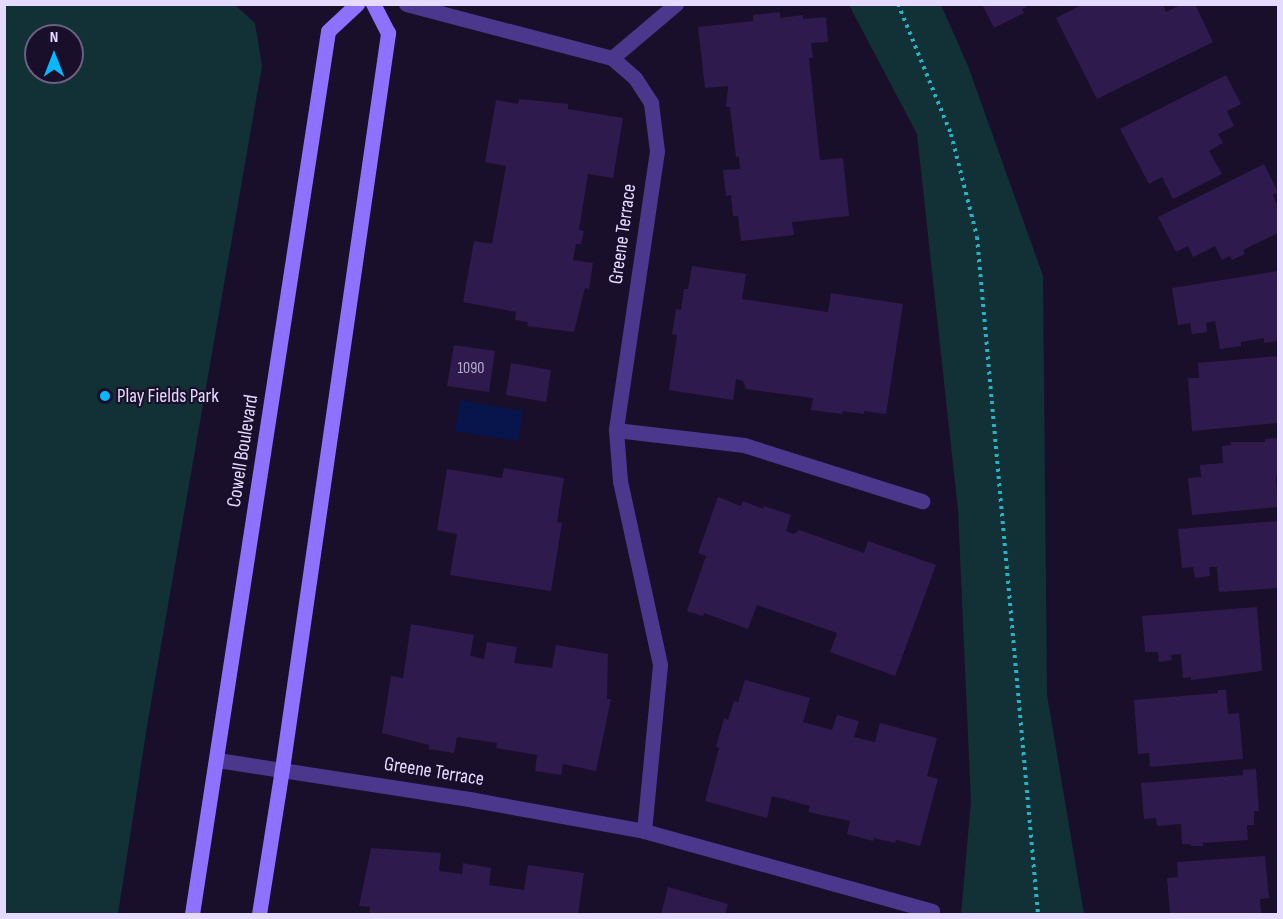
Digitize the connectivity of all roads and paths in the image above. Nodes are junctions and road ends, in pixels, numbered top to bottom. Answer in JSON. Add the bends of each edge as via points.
{"nodes":[{"id":1,"x":357,"y":4,"type":"edge"},
{"id":2,"x":373,"y":4,"type":"edge"},
{"id":3,"x":406,"y":4,"type":"edge"},
{"id":4,"x":676,"y":4,"type":"edge"},
{"id":5,"x":898,"y":4,"type":"edge"},
{"id":6,"x":612,"y":58,"type":"junction"},
{"id":7,"x":616,"y":430,"type":"junction"},
{"id":8,"x":922,"y":501,"type":"dead end"},
{"id":9,"x":217,"y":760,"type":"junction"},
{"id":10,"x":282,"y":769,"type":"junction"},
{"id":11,"x":644,"y":831,"type":"junction"},
{"id":12,"x":932,"y":911,"type":"dead end"},
{"id":13,"x":192,"y":915,"type":"edge"},
{"id":14,"x":258,"y":915,"type":"edge"},
{"id":15,"x":1038,"y":915,"type":"edge"}],
"edges":[{"from":1,"to":9,"type":"main road","name":"Cowell Boulevard","via":[[328,31]]},
{"from":2,"to":10,"type":"main road","via":[[388,33]]},
{"from":3,"to":6,"type":"street","name":"Greene Terrace"},
{"from":4,"to":6,"type":"street"},
{"from":5,"to":15,"type":"path","via":[[951,134],[977,237]]},
{"from":6,"to":7,"type":"street","name":"Greene Terrace","via":[[635,78],[651,103],[657,151]]},
{"from":7,"to":8,"type":"street","via":[[744,445]]},
{"from":7,"to":11,"type":"street","name":"Greene Terrace","via":[[620,481],[660,665]]},
{"from":9,"to":10,"type":"street","name":"Greene Terrace"},
{"from":9,"to":13,"type":"main road","name":"Cowell Boulevard"},
{"from":10,"to":11,"type":"street","name":"Greene Terrace"},
{"from":10,"to":14,"type":"main road"},
{"from":11,"to":12,"type":"street","name":"Greene Terrace"}]}
